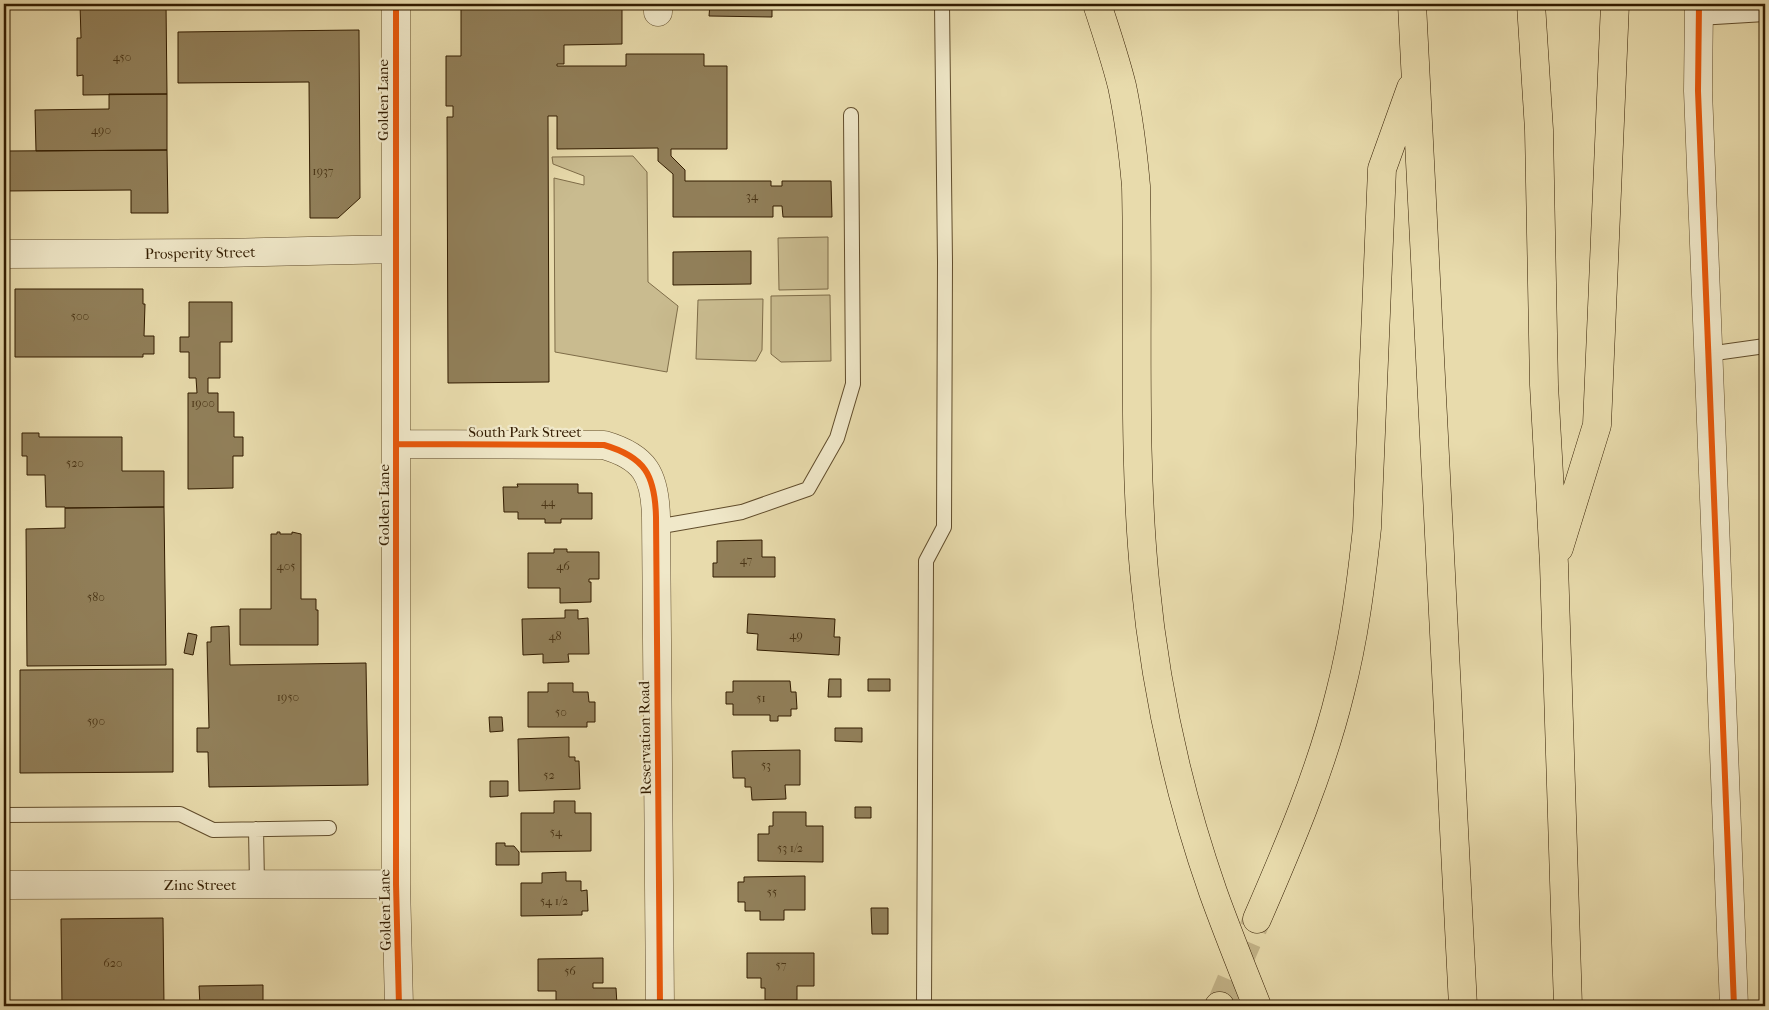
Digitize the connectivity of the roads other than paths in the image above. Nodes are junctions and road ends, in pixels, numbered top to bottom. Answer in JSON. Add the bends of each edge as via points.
{"nodes":[{"id":1,"x":396,"y":4,"type":"edge"},
{"id":2,"x":942,"y":4,"type":"edge"},
{"id":3,"x":1097,"y":4,"type":"edge"},
{"id":4,"x":1412,"y":4,"type":"edge"},
{"id":5,"x":1531,"y":4,"type":"edge"},
{"id":6,"x":1615,"y":4,"type":"edge"},
{"id":7,"x":1698,"y":11,"type":"edge"},
{"id":8,"x":1765,"y":14,"type":"edge"},
{"id":9,"x":1415,"y":78,"type":"junction"},
{"id":10,"x":851,"y":115,"type":"dead end"},
{"id":11,"x":396,"y":249,"type":"junction"},
{"id":12,"x":4,"y":254,"type":"edge"},
{"id":13,"x":1765,"y":346,"type":"edge"},
{"id":14,"x":1708,"y":354,"type":"junction"},
{"id":15,"x":396,"y":444,"type":"junction"},
{"id":16,"x":646,"y":470,"type":"joint"},
{"id":17,"x":656,"y":527,"type":"junction"},
{"id":18,"x":1554,"y":564,"type":"junction"},
{"id":19,"x":4,"y":815,"type":"edge"},
{"id":20,"x":329,"y":828,"type":"dead end"},
{"id":21,"x":256,"y":829,"type":"junction"},
{"id":22,"x":257,"y":884,"type":"junction"},
{"id":23,"x":396,"y":884,"type":"junction"},
{"id":24,"x":4,"y":885,"type":"edge"},
{"id":25,"x":1257,"y":918,"type":"tunnel mouth"},
{"id":26,"x":399,"y":1006,"type":"edge"},
{"id":27,"x":660,"y":1006,"type":"edge"},
{"id":28,"x":924,"y":1006,"type":"edge"},
{"id":29,"x":1257,"y":1006,"type":"edge"},
{"id":30,"x":1463,"y":1006,"type":"edge"},
{"id":31,"x":1568,"y":1006,"type":"edge"},
{"id":32,"x":1734,"y":1006,"type":"edge"}],
"edges":[{"from":1,"to":11,"type":"street","name":"Golden Lane"},
{"from":2,"to":28,"type":"lane","via":[[944,527],[926,561]]},
{"from":3,"to":29,"type":"highway","via":[[1122,85],[1136,186],[1140,522],[1154,650],[1168,727],[1196,839]]},
{"from":4,"to":9,"type":"highway"},
{"from":5,"to":18,"type":"highway","via":[[1539,130],[1544,385]]},
{"from":6,"to":18,"type":"highway","via":[[1597,425]]},
{"from":7,"to":8,"type":"lane"},
{"from":7,"to":14,"type":"street"},
{"from":9,"to":25,"type":"highway","via":[[1382,169],[1367,528],[1352,643],[1326,745]]},
{"from":9,"to":30,"type":"highway"},
{"from":10,"to":17,"type":"lane","via":[[853,384],[838,438],[808,489],[742,512]]},
{"from":11,"to":12,"type":"street","name":"Prosperity Street"},
{"from":11,"to":15,"type":"street","name":"Golden Lane"},
{"from":13,"to":14,"type":"lane"},
{"from":14,"to":32,"type":"street"},
{"from":15,"to":16,"type":"street","name":"South Park Street","via":[[604,445],[620,450]]},
{"from":15,"to":23,"type":"street","name":"Golden Lane"},
{"from":16,"to":17,"type":"street","name":"Reservation Road","via":[[655,500]]},
{"from":17,"to":27,"type":"street","name":"Reservation Road"},
{"from":18,"to":31,"type":"highway"},
{"from":19,"to":21,"type":"lane","via":[[180,814],[213,830]]},
{"from":20,"to":21,"type":"lane"},
{"from":21,"to":22,"type":"lane"},
{"from":22,"to":23,"type":"street","name":"Zinc Street"},
{"from":22,"to":24,"type":"street","name":"Zinc Street"},
{"from":23,"to":26,"type":"street","name":"Golden Lane"}]}
